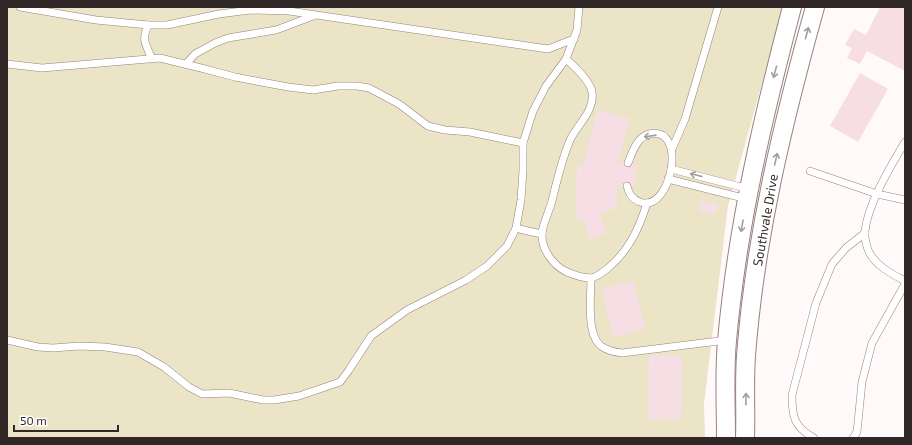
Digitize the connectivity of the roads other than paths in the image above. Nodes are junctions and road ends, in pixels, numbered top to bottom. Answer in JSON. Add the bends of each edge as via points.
{"nodes":[{"id":1,"x":20,"y":7,"type":"edge"},
{"id":2,"x":579,"y":7,"type":"edge"},
{"id":3,"x":718,"y":7,"type":"edge"},
{"id":4,"x":792,"y":7,"type":"edge"},
{"id":5,"x":815,"y":7,"type":"edge"},
{"id":6,"x":315,"y":15,"type":"junction"},
{"id":7,"x":148,"y":25,"type":"junction"},
{"id":8,"x":574,"y":39,"type":"junction"},
{"id":9,"x":152,"y":59,"type":"junction"},
{"id":10,"x":566,"y":59,"type":"junction"},
{"id":11,"x":7,"y":64,"type":"edge"},
{"id":12,"x":186,"y":64,"type":"junction"},
{"id":13,"x":905,"y":142,"type":"edge"},
{"id":14,"x":522,"y":143,"type":"junction"},
{"id":15,"x":672,"y":149,"type":"junction"},
{"id":16,"x":628,"y":163,"type":"dead end"},
{"id":17,"x":670,"y":169,"type":"junction"},
{"id":18,"x":810,"y":171,"type":"dead end"},
{"id":19,"x":668,"y":179,"type":"junction"},
{"id":20,"x":626,"y":186,"type":"dead end"},
{"id":21,"x":748,"y":194,"type":"junction"},
{"id":22,"x":877,"y":194,"type":"junction"},
{"id":23,"x":905,"y":200,"type":"edge"},
{"id":24,"x":647,"y":203,"type":"junction"},
{"id":25,"x":516,"y":228,"type":"junction"},
{"id":26,"x":865,"y":233,"type":"junction"},
{"id":27,"x":542,"y":234,"type":"junction"},
{"id":28,"x":591,"y":278,"type":"junction"},
{"id":29,"x":905,"y":281,"type":"edge"},
{"id":30,"x":905,"y":284,"type":"edge"},
{"id":31,"x":7,"y":340,"type":"edge"},
{"id":32,"x":727,"y":340,"type":"junction"},
{"id":33,"x":726,"y":438,"type":"edge"},
{"id":34,"x":745,"y":438,"type":"edge"},
{"id":35,"x":814,"y":438,"type":"edge"},
{"id":36,"x":853,"y":438,"type":"edge"}],
"edges":[{"from":1,"to":7,"type":"lane","via":[[96,20]]},
{"from":2,"to":8,"type":"lane"},
{"from":3,"to":15,"type":"lane","via":[[685,119]]},
{"from":4,"to":21,"type":"street","name":"Southvale Drive","one_way":true,"via":[[772,81]]},
{"from":34,"to":5,"type":"street","name":"Southvale Drive","one_way":true,"via":[[746,357],[759,245],[768,192],[791,92]]},
{"from":6,"to":7,"type":"lane","via":[[250,10],[167,25]]},
{"from":6,"to":8,"type":"lane","via":[[548,49]]},
{"from":6,"to":12,"type":"lane","via":[[276,30],[228,38],[194,54]]},
{"from":7,"to":9,"type":"lane","via":[[144,35]]},
{"from":8,"to":10,"type":"lane"},
{"from":9,"to":11,"type":"lane","via":[[42,68]]},
{"from":9,"to":12,"type":"lane","via":[[160,58]]},
{"from":10,"to":14,"type":"lane","via":[[546,86]]},
{"from":10,"to":27,"type":"lane","via":[[581,73],[592,91],[592,102],[562,159]]},
{"from":12,"to":14,"type":"lane","via":[[288,87],[313,90],[338,86],[369,88],[398,104],[428,126]]},
{"from":13,"to":22,"type":"lane"},
{"from":14,"to":25,"type":"lane","via":[[521,200]]},
{"from":15,"to":16,"type":"lane","one_way":true,"via":[[667,138],[650,134],[636,144]]},
{"from":15,"to":17,"type":"lane"},
{"from":17,"to":19,"type":"lane"},
{"from":21,"to":17,"type":"lane","one_way":true},
{"from":18,"to":22,"type":"lane"},
{"from":19,"to":21,"type":"lane"},
{"from":19,"to":24,"type":"lane","via":[[661,195]]},
{"from":20,"to":24,"type":"lane","via":[[629,195]]},
{"from":21,"to":32,"type":"street","name":"Southvale Drive","one_way":true,"via":[[738,248]]},
{"from":22,"to":23,"type":"lane"},
{"from":22,"to":26,"type":"lane"},
{"from":24,"to":28,"type":"lane","via":[[628,248],[615,263]]},
{"from":25,"to":27,"type":"lane"},
{"from":25,"to":31,"type":"lane","via":[[507,246],[487,266],[466,280],[407,310],[371,336],[340,382],[299,396],[263,400],[229,394],[202,394],[138,352],[105,347],[38,347]]},
{"from":26,"to":29,"type":"lane","via":[[869,252],[879,264]]},
{"from":26,"to":35,"type":"lane","via":[[846,248],[832,264],[816,303],[792,395],[795,420],[803,432]]},
{"from":27,"to":28,"type":"lane","via":[[550,258],[561,269],[573,275]]},
{"from":28,"to":32,"type":"lane","via":[[593,336],[600,346],[610,351],[622,353]]},
{"from":30,"to":36,"type":"lane","via":[[872,343],[862,382],[857,432]]},
{"from":32,"to":33,"type":"street","name":"Southvale Drive"}]}
